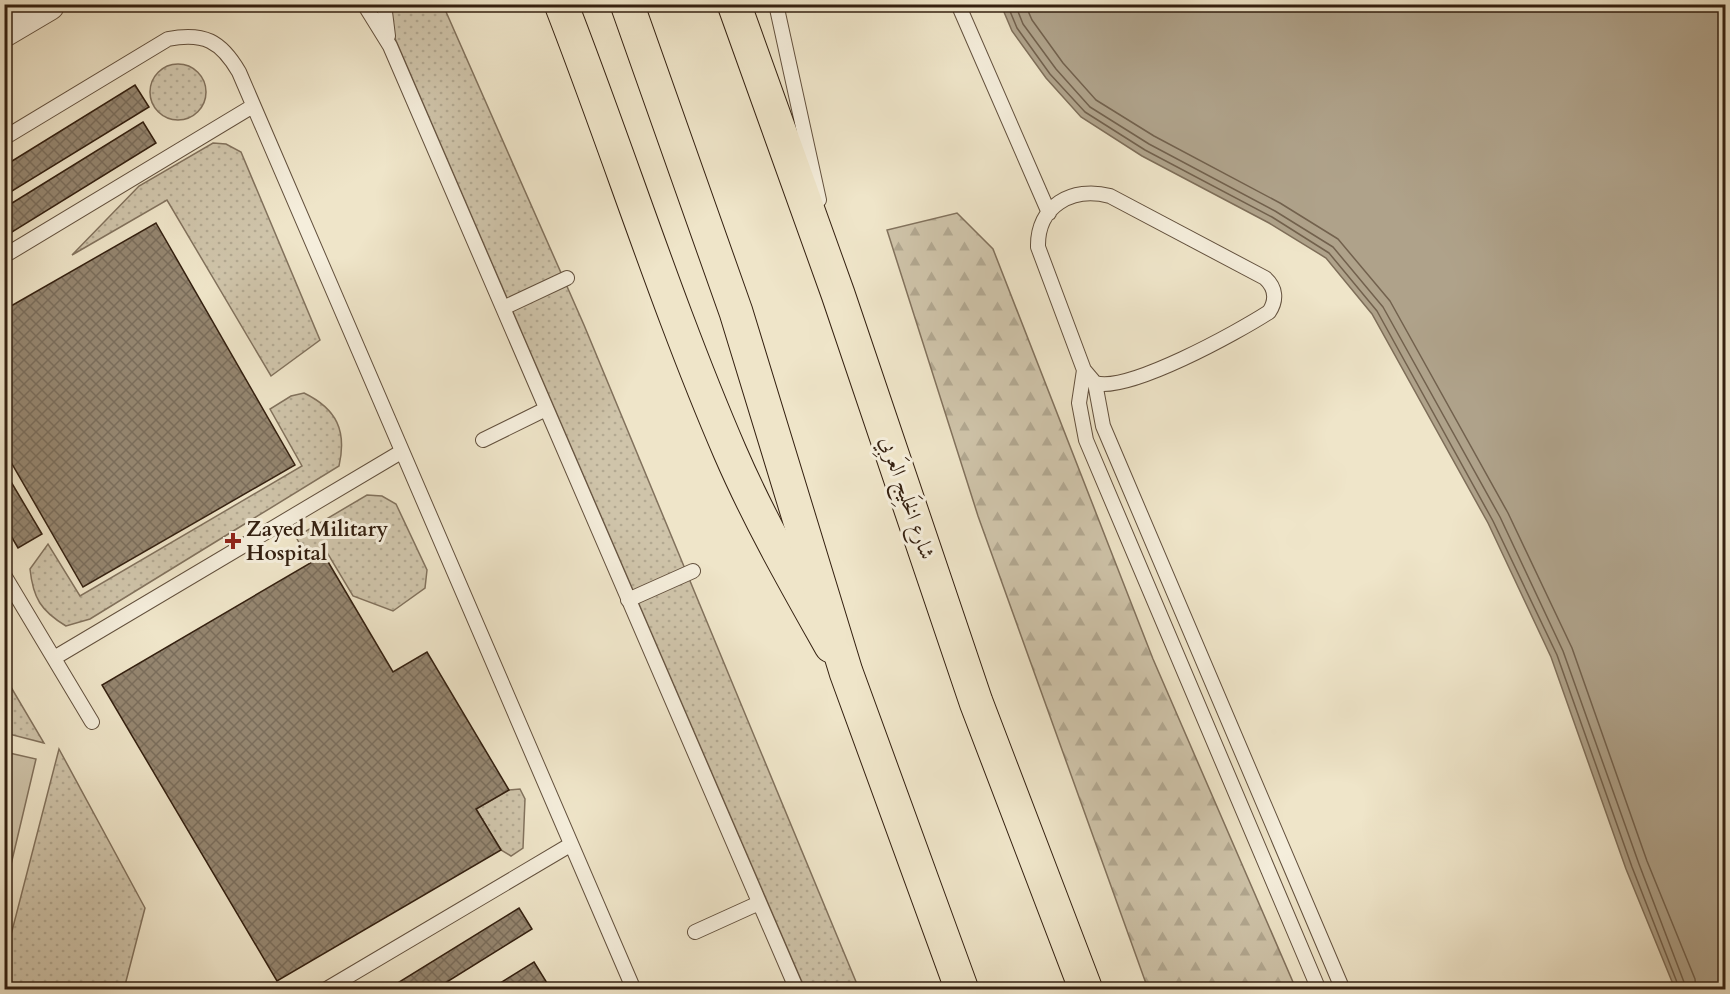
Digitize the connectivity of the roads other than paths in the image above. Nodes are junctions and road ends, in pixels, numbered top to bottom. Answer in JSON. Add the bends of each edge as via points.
{"nodes":[{"id":1,"x":48,"y":4,"type":"edge"},
{"id":2,"x":364,"y":4,"type":"edge"},
{"id":3,"x":384,"y":4,"type":"edge"},
{"id":4,"x":551,"y":4,"type":"edge"},
{"id":5,"x":561,"y":4,"type":"edge"},
{"id":6,"x":627,"y":4,"type":"edge"},
{"id":7,"x":734,"y":4,"type":"edge"},
{"id":8,"x":776,"y":4,"type":"edge"},
{"id":9,"x":958,"y":4,"type":"edge"},
{"id":10,"x":4,"y":30,"type":"edge"},
{"id":11,"x":390,"y":46,"type":"junction"},
{"id":12,"x":588,"y":72,"type":"junction"},
{"id":13,"x":253,"y":106,"type":"junction"},
{"id":14,"x":4,"y":138,"type":"edge"},
{"id":15,"x":1049,"y":213,"type":"junction"},
{"id":16,"x":4,"y":256,"type":"edge"},
{"id":17,"x":567,"y":278,"type":"dead end"},
{"id":18,"x":838,"y":294,"type":"junction"},
{"id":19,"x":503,"y":309,"type":"junction"},
{"id":20,"x":1084,"y":370,"type":"junction"},
{"id":21,"x":1095,"y":383,"type":"junction"},
{"id":22,"x":546,"y":409,"type":"junction"},
{"id":23,"x":483,"y":440,"type":"dead end"},
{"id":24,"x":401,"y":452,"type":"junction"},
{"id":25,"x":693,"y":571,"type":"dead end"},
{"id":26,"x":4,"y":575,"type":"edge"},
{"id":27,"x":628,"y":600,"type":"junction"},
{"id":28,"x":54,"y":658,"type":"junction"},
{"id":29,"x":846,"y":672,"type":"junction"},
{"id":30,"x":92,"y":722,"type":"dead end"},
{"id":31,"x":570,"y":845,"type":"junction"},
{"id":32,"x":759,"y":903,"type":"junction"},
{"id":33,"x":695,"y":932,"type":"dead end"},
{"id":34,"x":325,"y":990,"type":"edge"},
{"id":35,"x":634,"y":990,"type":"edge"},
{"id":36,"x":797,"y":990,"type":"edge"},
{"id":37,"x":962,"y":990,"type":"edge"},
{"id":38,"x":1086,"y":990,"type":"edge"},
{"id":39,"x":1319,"y":990,"type":"edge"},
{"id":40,"x":1342,"y":990,"type":"edge"}],
"edges":[{"from":1,"to":10,"type":"street"},
{"from":2,"to":11,"type":"lane"},
{"from":3,"to":11,"type":"lane"},
{"from":4,"to":12,"type":"street"},
{"from":5,"to":12,"type":"main road"},
{"from":6,"to":29,"type":"main road","via":[[736,312]]},
{"from":7,"to":18,"type":"main road","name":"شارع الخَلِيج العَربِي"},
{"from":8,"to":18,"type":"lane"},
{"from":9,"to":15,"type":"lane"},
{"from":11,"to":19,"type":"lane"},
{"from":12,"to":29,"type":"main road","via":[[730,451],[764,525]]},
{"from":13,"to":14,"type":"lane","via":[[229,55],[200,37],[184,36],[168,39]]},
{"from":13,"to":16,"type":"lane"},
{"from":13,"to":24,"type":"lane"},
{"from":15,"to":20,"type":"lane","via":[[1038,231],[1038,247]]},
{"from":15,"to":21,"type":"lane","via":[[1063,200],[1076,195],[1110,196],[1265,278],[1275,292],[1269,312],[1208,347],[1111,386]]},
{"from":17,"to":19,"type":"lane"},
{"from":18,"to":38,"type":"main road","name":"شارع الخَلِيج العَربِي","via":[[976,702]]},
{"from":19,"to":22,"type":"lane"},
{"from":20,"to":21,"type":"lane"},
{"from":20,"to":39,"type":"lane","via":[[1079,404],[1086,440]]},
{"from":21,"to":40,"type":"lane","via":[[1103,426]]},
{"from":22,"to":23,"type":"lane"},
{"from":22,"to":27,"type":"lane"},
{"from":24,"to":28,"type":"lane"},
{"from":24,"to":31,"type":"lane"},
{"from":25,"to":27,"type":"lane"},
{"from":26,"to":28,"type":"lane"},
{"from":27,"to":32,"type":"lane"},
{"from":28,"to":30,"type":"lane"},
{"from":29,"to":37,"type":"main road"},
{"from":31,"to":34,"type":"lane"},
{"from":31,"to":35,"type":"lane"},
{"from":32,"to":33,"type":"lane"},
{"from":32,"to":36,"type":"lane"}]}
